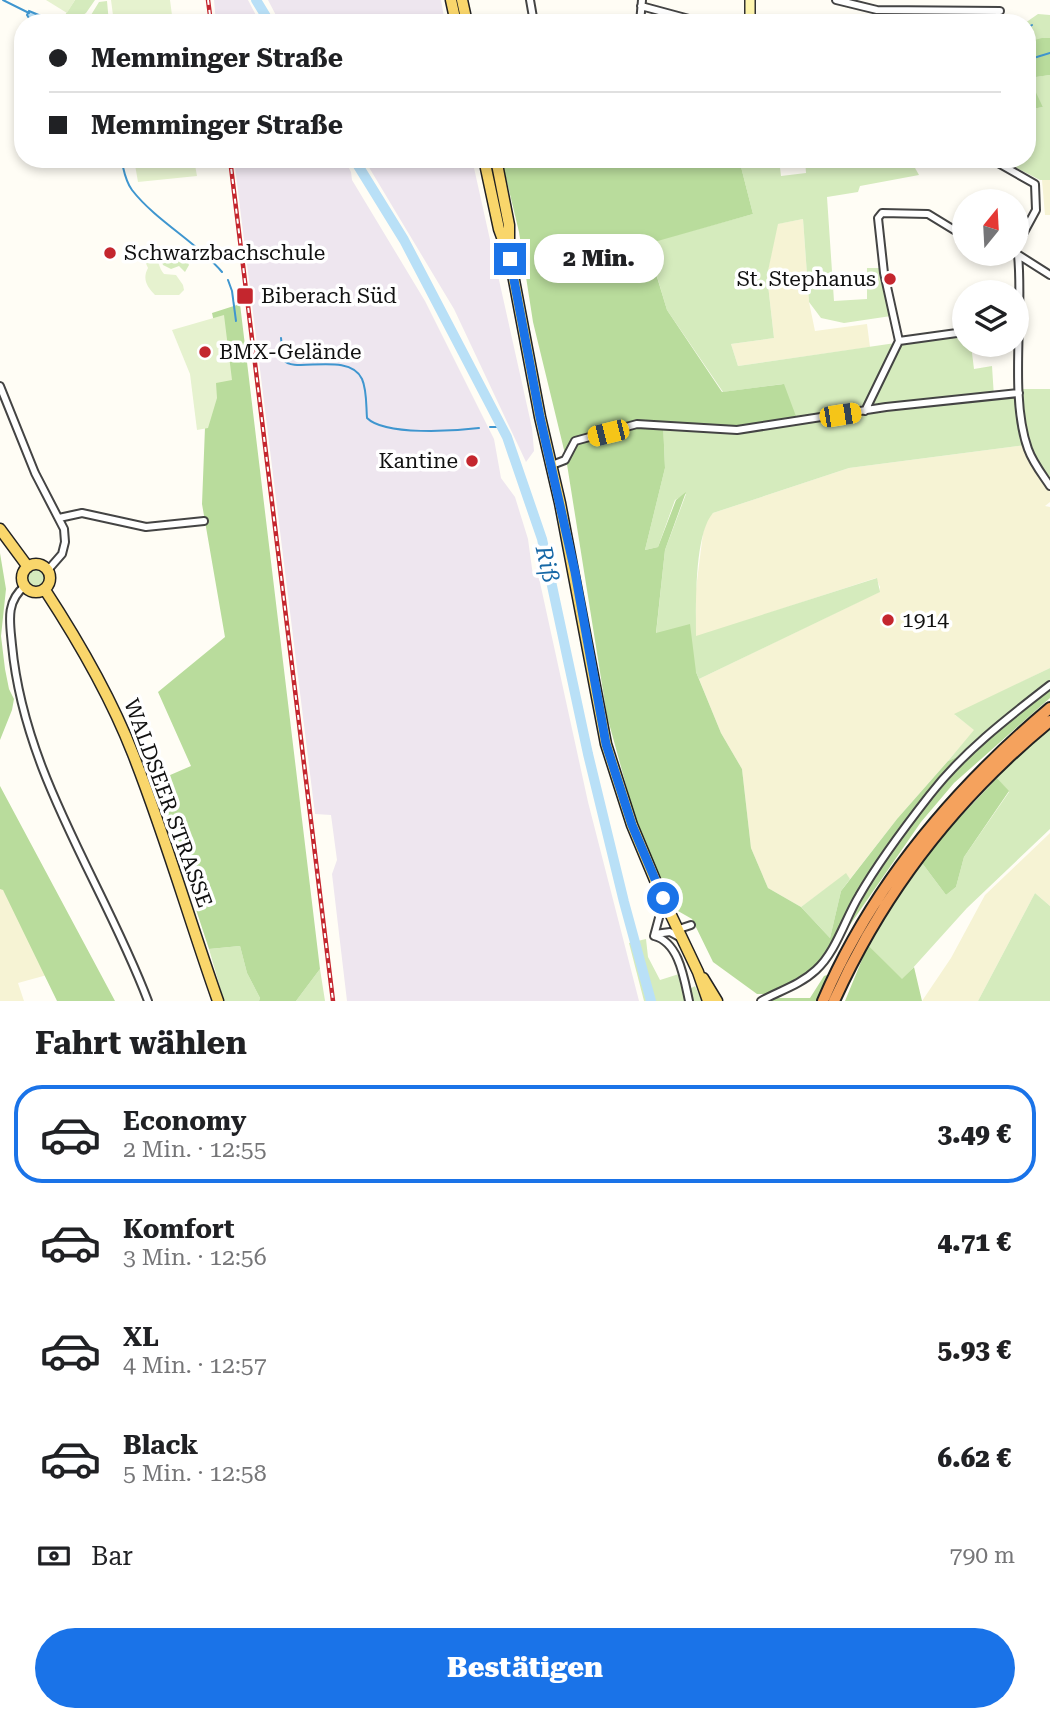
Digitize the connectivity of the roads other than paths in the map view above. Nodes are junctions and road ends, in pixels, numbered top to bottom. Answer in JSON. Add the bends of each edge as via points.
{"nodes":[{"id":1,"x":836,"y":0,"type":"edge"},
{"id":2,"x":641,"y":3,"type":"edge"},
{"id":3,"x":1000,"y":11,"type":"dead end"},
{"id":4,"x":676,"y":14,"type":"edge"},
{"id":5,"x":486,"y":168,"type":"edge"},
{"id":6,"x":498,"y":168,"type":"edge"},
{"id":7,"x":1007,"y":168,"type":"edge"},
{"id":8,"x":1029,"y":223,"type":"edge"},
{"id":9,"x":952,"y":229,"type":"edge"},
{"id":10,"x":510,"y":259,"type":"junction"},
{"id":11,"x":1029,"y":262,"type":"edge"},
{"id":12,"x":1034,"y":265,"type":"junction"},
{"id":13,"x":1018,"y":266,"type":"edge"},
{"id":14,"x":1048,"y":271,"type":"edge"},
{"id":15,"x":1019,"y":275,"type":"junction"},
{"id":16,"x":1019,"y":280,"type":"edge"},
{"id":17,"x":952,"y":334,"type":"edge"},
{"id":18,"x":899,"y":341,"type":"junction"},
{"id":19,"x":1019,"y":357,"type":"edge"},
{"id":20,"x":0,"y":386,"type":"edge"},
{"id":21,"x":1019,"y":393,"type":"junction"},
{"id":22,"x":865,"y":411,"type":"junction"},
{"id":23,"x":552,"y":465,"type":"junction"},
{"id":24,"x":1050,"y":486,"type":"edge"},
{"id":25,"x":59,"y":518,"type":"junction"},
{"id":26,"x":204,"y":521,"type":"dead end"},
{"id":27,"x":0,"y":529,"type":"edge"},
{"id":28,"x":28,"y":567,"type":"junction"},
{"id":29,"x":48,"y":570,"type":"junction"},
{"id":30,"x":24,"y":586,"type":"junction"},
{"id":31,"x":45,"y":590,"type":"junction"},
{"id":32,"x":1050,"y":685,"type":"edge"},
{"id":33,"x":1050,"y":708,"type":"edge"},
{"id":34,"x":1050,"y":721,"type":"edge"},
{"id":35,"x":663,"y":898,"type":"junction"},
{"id":36,"x":673,"y":918,"type":"junction"},
{"id":37,"x":658,"y":925,"type":"junction"},
{"id":38,"x":691,"y":925,"type":"dead end"},
{"id":39,"x":678,"y":929,"type":"junction"},
{"id":40,"x":654,"y":935,"type":"junction"},
{"id":41,"x":685,"y":942,"type":"junction"},
{"id":42,"x":698,"y":972,"type":"junction"},
{"id":43,"x":148,"y":1001,"type":"edge"},
{"id":44,"x":218,"y":1001,"type":"edge"},
{"id":45,"x":689,"y":1001,"type":"edge"},
{"id":46,"x":708,"y":1001,"type":"edge"},
{"id":47,"x":717,"y":1001,"type":"edge"},
{"id":48,"x":761,"y":1001,"type":"edge"},
{"id":49,"x":823,"y":1001,"type":"edge"},
{"id":50,"x":834,"y":1001,"type":"edge"}],
"edges":[{"from":1,"to":3,"type":"street","via":[[877,10]]},
{"from":2,"to":4,"type":"street"},
{"from":5,"to":10,"type":"main road"},
{"from":6,"to":10,"type":"main road","via":[[509,225]]},
{"from":7,"to":8,"type":"street","via":[[1035,184],[1036,210]]},
{"from":9,"to":18,"type":"street","via":[[928,214],[879,216],[884,273]]},
{"from":10,"to":23,"type":"main road"},
{"from":11,"to":12,"type":"street"},
{"from":12,"to":14,"type":"street"},
{"from":12,"to":15,"type":"street"},
{"from":13,"to":15,"type":"street"},
{"from":15,"to":16,"type":"street"},
{"from":17,"to":18,"type":"street"},
{"from":18,"to":22,"type":"street"},
{"from":19,"to":21,"type":"street"},
{"from":20,"to":25,"type":"street","via":[[35,473]]},
{"from":21,"to":22,"type":"street"},
{"from":21,"to":24,"type":"street","via":[[1027,447]]},
{"from":22,"to":23,"type":"street","via":[[737,430],[637,424],[575,442],[570,456]]},
{"from":23,"to":35,"type":"main road","via":[[606,744],[632,825]]},
{"from":25,"to":26,"type":"street","via":[[82,513],[146,527]]},
{"from":25,"to":29,"type":"street","via":[[64,548]]},
{"from":27,"to":28,"type":"main road"},
{"from":28,"to":29,"type":"main road","via":[[41,565]]},
{"from":28,"to":30,"type":"main road","via":[[22,574]]},
{"from":29,"to":31,"type":"main road","via":[[51,580]]},
{"from":30,"to":31,"type":"main road","via":[[34,592]]},
{"from":30,"to":43,"type":"street","via":[[13,599],[9,619],[21,703],[49,786]]},
{"from":31,"to":44,"type":"main road","name":"WALDSEER STRASSE","via":[[96,673],[133,752]]},
{"from":32,"to":48,"type":"street","via":[[984,737],[944,776],[858,897],[817,969]]},
{"from":33,"to":49,"type":"highway","via":[[975,775],[918,841],[862,924]]},
{"from":34,"to":50,"type":"highway","via":[[984,779],[928,843],[874,923]]},
{"from":35,"to":36,"type":"main road"},
{"from":35,"to":37,"type":"street"},
{"from":36,"to":37,"type":"street"},
{"from":36,"to":39,"type":"main road"},
{"from":37,"to":40,"type":"street"},
{"from":38,"to":39,"type":"street"},
{"from":39,"to":41,"type":"main road"},
{"from":40,"to":41,"type":"street","via":[[670,932]]},
{"from":40,"to":45,"type":"street","via":[[671,946]]},
{"from":41,"to":42,"type":"main road"},
{"from":42,"to":46,"type":"main road"},
{"from":42,"to":47,"type":"main road"}]}
